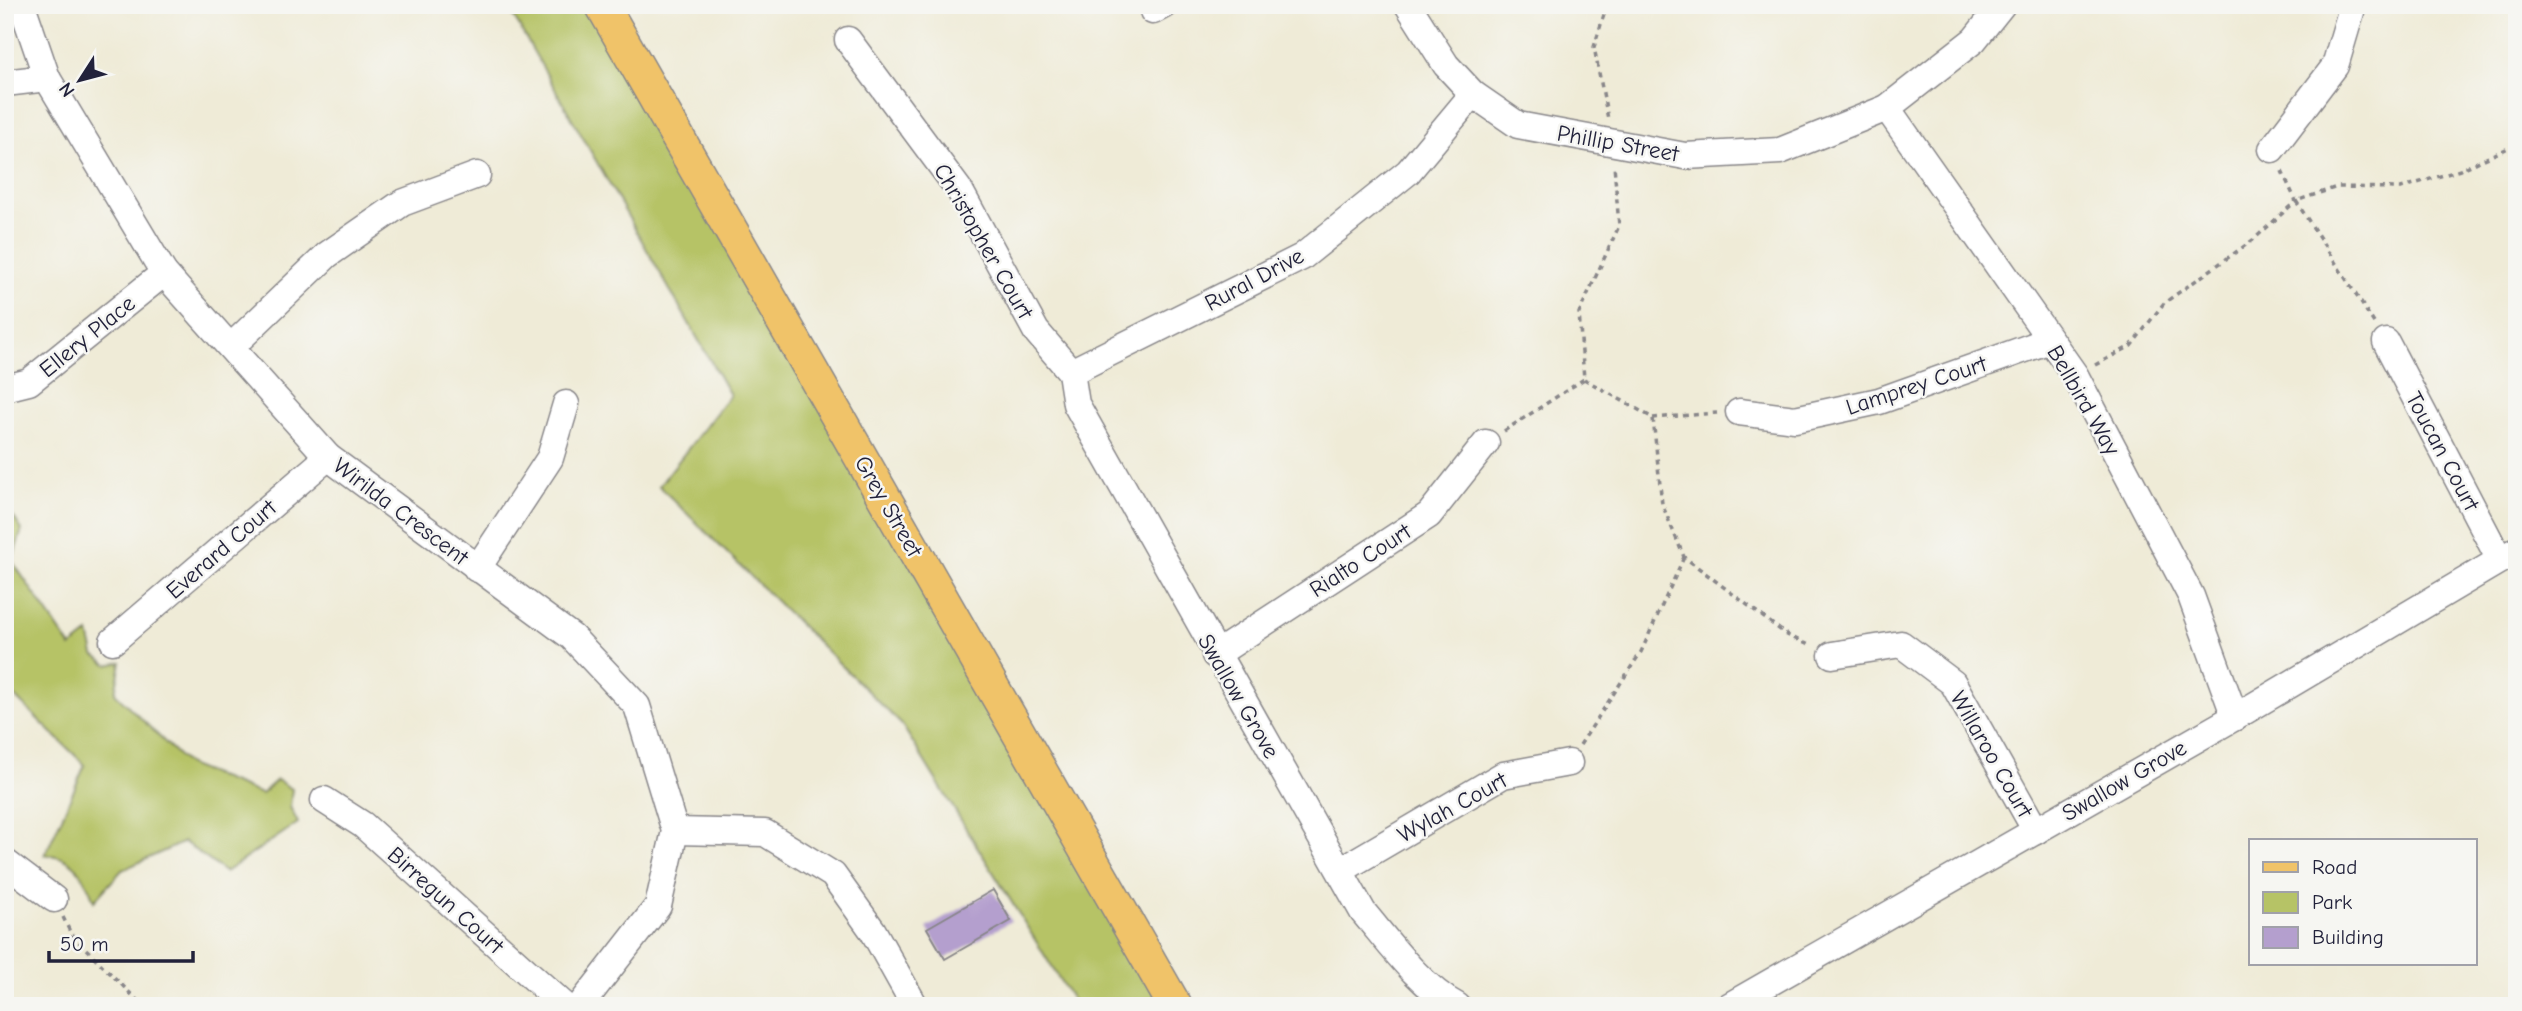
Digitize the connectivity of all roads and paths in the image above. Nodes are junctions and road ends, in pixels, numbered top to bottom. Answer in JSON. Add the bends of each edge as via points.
{"nodes":[{"id":1,"x":23,"y":5,"type":"edge"},
{"id":2,"x":602,"y":5,"type":"edge"},
{"id":3,"x":1408,"y":5,"type":"edge"},
{"id":4,"x":1607,"y":5,"type":"edge"},
{"id":5,"x":2002,"y":5,"type":"edge"},
{"id":6,"x":2353,"y":5,"type":"edge"},
{"id":7,"x":848,"y":40,"type":"dead end"},
{"id":8,"x":47,"y":78,"type":"junction"},
{"id":9,"x":5,"y":83,"type":"edge"},
{"id":10,"x":1474,"y":94,"type":"junction"},
{"id":11,"x":1887,"y":108,"type":"junction"},
{"id":12,"x":1613,"y":143,"type":"junction"},
{"id":13,"x":2517,"y":144,"type":"edge"},
{"id":14,"x":2272,"y":149,"type":"joint"},
{"id":15,"x":477,"y":175,"type":"dead end"},
{"id":16,"x":2296,"y":201,"type":"junction"},
{"id":17,"x":164,"y":274,"type":"junction"},
{"id":18,"x":2050,"y":340,"type":"junction"},
{"id":19,"x":2386,"y":342,"type":"joint"},
{"id":20,"x":231,"y":347,"type":"junction"},
{"id":21,"x":1071,"y":372,"type":"junction"},
{"id":22,"x":2075,"y":376,"type":"junction"},
{"id":23,"x":1584,"y":379,"type":"junction"},
{"id":24,"x":5,"y":388,"type":"edge"},
{"id":25,"x":566,"y":404,"type":"dead end"},
{"id":26,"x":1739,"y":412,"type":"joint"},
{"id":27,"x":1653,"y":418,"type":"junction"},
{"id":28,"x":1486,"y":443,"type":"joint"},
{"id":29,"x":328,"y":457,"type":"junction"},
{"id":30,"x":2508,"y":555,"type":"edge"},
{"id":31,"x":1684,"y":557,"type":"junction"},
{"id":32,"x":477,"y":569,"type":"junction"},
{"id":33,"x":113,"y":641,"type":"dead end"},
{"id":34,"x":1832,"y":654,"type":"joint"},
{"id":35,"x":1215,"y":655,"type":"junction"},
{"id":36,"x":2235,"y":717,"type":"junction"},
{"id":37,"x":1569,"y":763,"type":"joint"},
{"id":38,"x":324,"y":800,"type":"dead end"},
{"id":39,"x":675,"y":831,"type":"junction"},
{"id":40,"x":2036,"y":831,"type":"junction"},
{"id":41,"x":5,"y":862,"type":"edge"},
{"id":42,"x":1341,"y":870,"type":"junction"},
{"id":43,"x":54,"y":900,"type":"joint"},
{"id":44,"x":1445,"y":1003,"type":"edge"},
{"id":45,"x":143,"y":1006,"type":"edge"},
{"id":46,"x":565,"y":1006,"type":"edge"},
{"id":47,"x":580,"y":1006,"type":"edge"},
{"id":48,"x":915,"y":1006,"type":"edge"},
{"id":49,"x":1175,"y":1006,"type":"edge"},
{"id":50,"x":1729,"y":1006,"type":"edge"}],
"edges":[{"from":1,"to":8,"type":"street","name":"Wirilda Crescent"},
{"from":2,"to":49,"type":"main road","name":"Grey Street"},
{"from":3,"to":10,"type":"street","name":"Phillip Street","via":[[1446,65]]},
{"from":4,"to":12,"type":"path","via":[[1594,47]]},
{"from":5,"to":11,"type":"street","name":"Phillip Street","via":[[1974,40]]},
{"from":6,"to":14,"type":"street","via":[[2334,66]]},
{"from":7,"to":21,"type":"street","name":"Christopher Court","via":[[960,191],[1036,331]]},
{"from":8,"to":9,"type":"street"},
{"from":8,"to":17,"type":"street","name":"Wirilda Crescent"},
{"from":10,"to":12,"type":"street","name":"Phillip Street","via":[[1518,125]]},
{"from":10,"to":21,"type":"street","name":"Rural Drive","via":[[1408,172],[1302,257]]},
{"from":11,"to":12,"type":"street","name":"Phillip Street","via":[[1780,151],[1685,156]]},
{"from":11,"to":18,"type":"street","name":"Bellbird Way"},
{"from":12,"to":23,"type":"path","via":[[1619,226],[1579,313]]},
{"from":13,"to":16,"type":"path","via":[[2460,170],[2401,188],[2337,187]]},
{"from":14,"to":16,"type":"path"},
{"from":15,"to":20,"type":"street","via":[[402,203],[327,255]]},
{"from":16,"to":19,"type":"path"},
{"from":16,"to":22,"type":"path","via":[[2253,240],[2164,303],[2131,345]]},
{"from":17,"to":20,"type":"street","name":"Wirilda Crescent"},
{"from":17,"to":24,"type":"street","name":"Ellery Place","via":[[29,382]]},
{"from":18,"to":22,"type":"street","name":"Bellbird Way"},
{"from":18,"to":26,"type":"street","name":"Lamprey Court","via":[[1879,401],[1795,419]]},
{"from":19,"to":30,"type":"street","name":"Toucan Court"},
{"from":20,"to":29,"type":"street","name":"Wirilda Crescent"},
{"from":21,"to":35,"type":"street","name":"Swallow Grove","via":[[1076,404]]},
{"from":22,"to":36,"type":"street","name":"Bellbird Way","via":[[2191,596]]},
{"from":23,"to":27,"type":"path"},
{"from":23,"to":28,"type":"path"},
{"from":25,"to":32,"type":"street","via":[[550,458]]},
{"from":26,"to":27,"type":"path"},
{"from":27,"to":31,"type":"path","via":[[1662,504]]},
{"from":28,"to":35,"type":"street","name":"Rialto Court","via":[[1429,515]]},
{"from":29,"to":32,"type":"street","name":"Wirilda Crescent"},
{"from":29,"to":33,"type":"street","name":"Everard Court"},
{"from":30,"to":36,"type":"street","name":"Swallow Grove"},
{"from":31,"to":34,"type":"path","via":[[1787,635]]},
{"from":31,"to":37,"type":"path","via":[[1641,652]]},
{"from":32,"to":39,"type":"street","name":"Wirilda Crescent","via":[[572,637],[637,706]]},
{"from":34,"to":40,"type":"street","name":"Willaroo Court","via":[[1901,644],[1953,683]]},
{"from":35,"to":42,"type":"street","name":"Swallow Grove"},
{"from":36,"to":40,"type":"street","name":"Swallow Grove"},
{"from":37,"to":42,"type":"street","name":"Wylah Court","via":[[1503,775]]},
{"from":38,"to":46,"type":"street","name":"Birregun Court","via":[[363,825]]},
{"from":39,"to":47,"type":"street","name":"Wirilda Crescent","via":[[658,906]]},
{"from":39,"to":48,"type":"street","via":[[765,833],[833,875],[873,931]]},
{"from":40,"to":50,"type":"street","name":"Swallow Grove"},
{"from":41,"to":43,"type":"street"},
{"from":42,"to":44,"type":"street","name":"Swallow Grove","via":[[1363,912]]},
{"from":43,"to":45,"type":"path","via":[[71,934]]}]}
